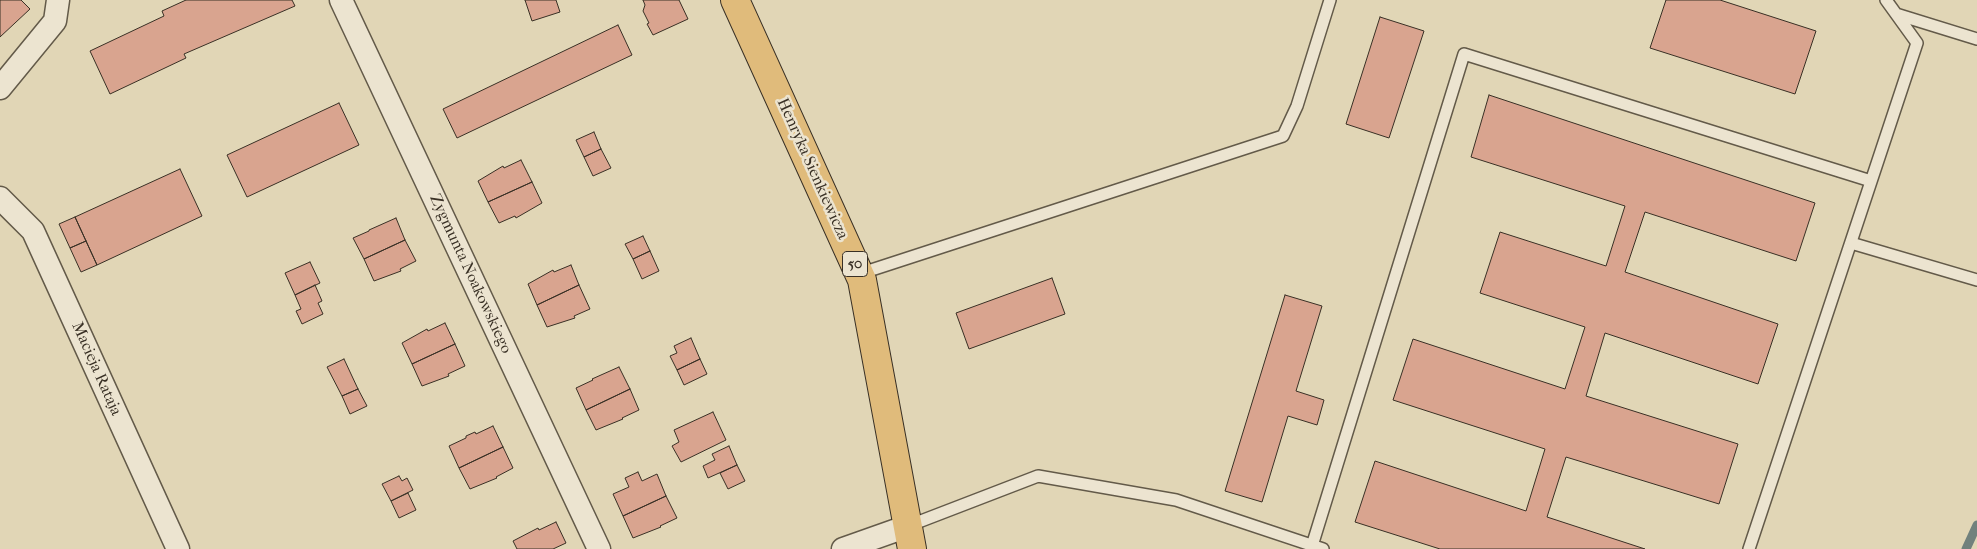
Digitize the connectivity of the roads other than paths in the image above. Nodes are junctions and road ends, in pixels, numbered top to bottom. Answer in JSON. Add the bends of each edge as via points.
{"nodes":[{"id":1,"x":58,"y":0,"type":"edge"},
{"id":2,"x":341,"y":0,"type":"edge"},
{"id":3,"x":735,"y":0,"type":"edge"},
{"id":4,"x":1330,"y":0,"type":"edge"},
{"id":5,"x":1886,"y":0,"type":"edge"},
{"id":6,"x":1896,"y":14,"type":"junction"},
{"id":7,"x":1977,"y":39,"type":"edge"},
{"id":8,"x":0,"y":88,"type":"edge"},
{"id":9,"x":1871,"y":181,"type":"junction"},
{"id":10,"x":0,"y":198,"type":"edge"},
{"id":11,"x":1851,"y":243,"type":"junction"},
{"id":12,"x":860,"y":274,"type":"junction"},
{"id":13,"x":1977,"y":280,"type":"edge"},
{"id":14,"x":910,"y":538,"type":"edge"},
{"id":15,"x":1311,"y":547,"type":"edge"},
{"id":16,"x":178,"y":549,"type":"edge"},
{"id":17,"x":599,"y":549,"type":"edge"},
{"id":18,"x":843,"y":549,"type":"edge"},
{"id":19,"x":1324,"y":549,"type":"edge"},
{"id":20,"x":1749,"y":549,"type":"edge"}],
"edges":[{"from":1,"to":8,"type":"street","via":[[55,21]]},
{"from":2,"to":17,"type":"street","name":"Zygmunta Noakowskiego"},
{"from":3,"to":12,"type":"main road","name":"Henryka Sienkiewicza","number":"50"},
{"from":4,"to":12,"type":"lane","via":[[1297,106],[1283,136]]},
{"from":5,"to":6,"type":"lane"},
{"from":6,"to":7,"type":"lane"},
{"from":6,"to":9,"type":"lane","via":[[1917,43]]},
{"from":9,"to":11,"type":"lane"},
{"from":9,"to":15,"type":"lane","via":[[1464,54]]},
{"from":10,"to":16,"type":"street","name":"Macieja Rataja","via":[[33,230]]},
{"from":11,"to":13,"type":"lane"},
{"from":11,"to":20,"type":"lane"},
{"from":12,"to":14,"type":"main road","name":"Henryka Sienkiewicza","number":"50"},
{"from":14,"to":15,"type":"lane","via":[[1038,476],[1176,500]]},
{"from":14,"to":18,"type":"street"},
{"from":15,"to":19,"type":"lane"}]}
